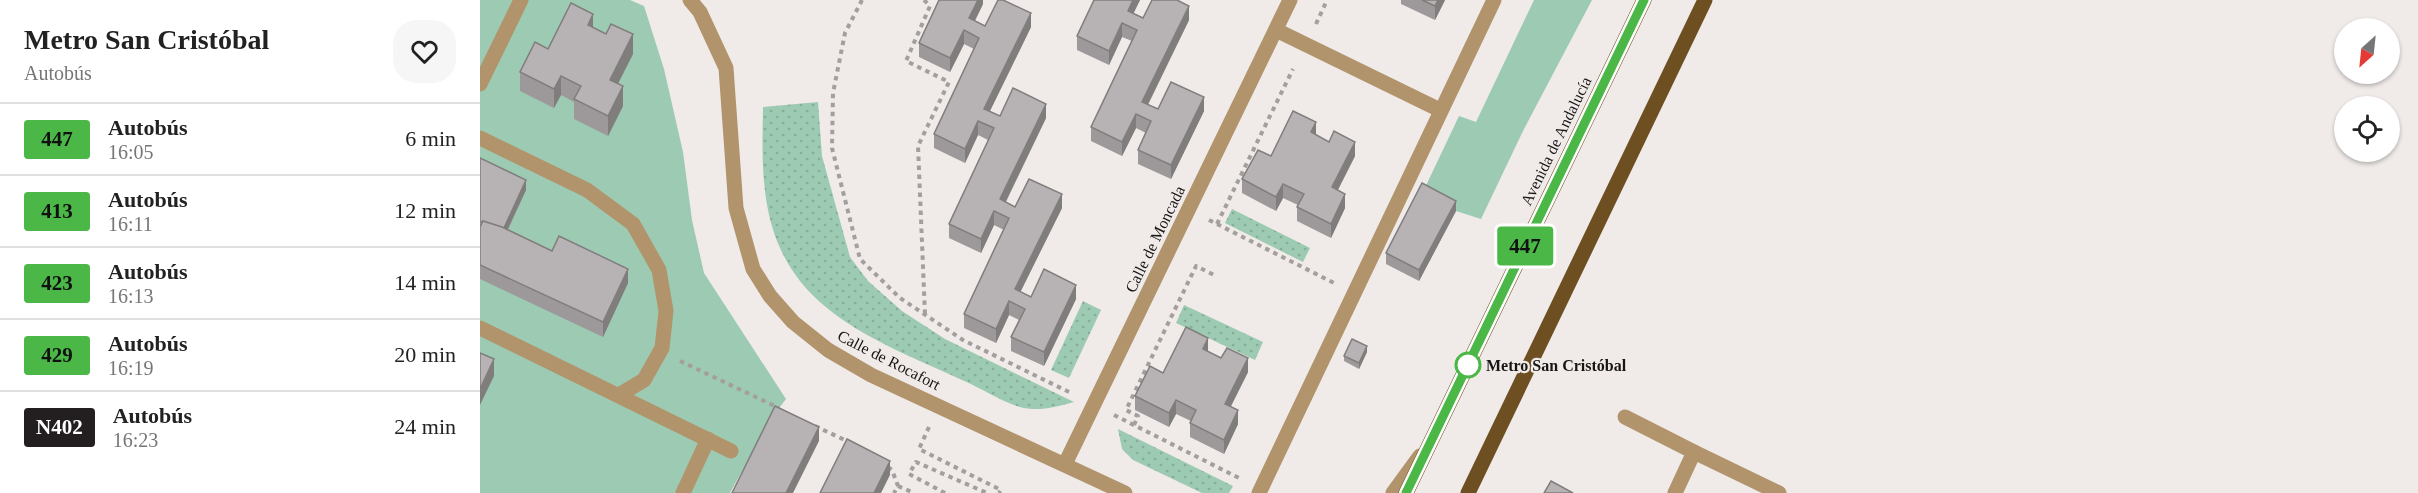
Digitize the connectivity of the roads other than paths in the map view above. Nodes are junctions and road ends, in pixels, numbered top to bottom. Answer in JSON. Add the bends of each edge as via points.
{"nodes":[{"id":1,"x":521,"y":0,"type":"edge"},
{"id":2,"x":690,"y":0,"type":"edge"},
{"id":3,"x":1290,"y":0,"type":"edge"},
{"id":4,"x":1494,"y":0,"type":"edge"},
{"id":5,"x":1644,"y":0,"type":"edge"},
{"id":6,"x":1705,"y":0,"type":"edge"},
{"id":7,"x":1276,"y":30,"type":"junction"},
{"id":8,"x":480,"y":84,"type":"edge"},
{"id":9,"x":1440,"y":110,"type":"junction"},
{"id":10,"x":480,"y":138,"type":"edge"},
{"id":11,"x":480,"y":328,"type":"edge"},
{"id":12,"x":619,"y":396,"type":"junction"},
{"id":13,"x":1625,"y":417,"type":"dead end"},
{"id":14,"x":708,"y":439,"type":"junction"},
{"id":15,"x":1430,"y":441,"type":"junction"},
{"id":16,"x":731,"y":452,"type":"dead end"},
{"id":17,"x":1694,"y":452,"type":"junction"},
{"id":18,"x":1065,"y":464,"type":"junction"},
{"id":19,"x":683,"y":493,"type":"edge"},
{"id":20,"x":1125,"y":493,"type":"edge"},
{"id":21,"x":1259,"y":493,"type":"edge"},
{"id":22,"x":1393,"y":493,"type":"edge"},
{"id":23,"x":1406,"y":493,"type":"edge"},
{"id":24,"x":1468,"y":493,"type":"edge"},
{"id":25,"x":1675,"y":493,"type":"edge"},
{"id":26,"x":1779,"y":493,"type":"edge"}],
"edges":[{"from":1,"to":8,"type":"street"},
{"from":2,"to":18,"type":"street","name":"Calle de Rocafort","via":[[700,12],[726,68],[736,208],[753,269],[770,296],[793,322],[828,350],[871,375]]},
{"from":3,"to":7,"type":"street","name":"Calle de Moncada"},
{"from":4,"to":9,"type":"street"},
{"from":5,"to":15,"type":"main road","name":"Avenida de Andalucía"},
{"from":6,"to":24,"type":"main road"},
{"from":7,"to":9,"type":"street"},
{"from":7,"to":18,"type":"street","name":"Calle de Moncada"},
{"from":9,"to":21,"type":"street"},
{"from":10,"to":12,"type":"street","via":[[587,190],[633,224],[659,270],[666,311],[662,348],[644,380]]},
{"from":11,"to":12,"type":"street"},
{"from":12,"to":14,"type":"street"},
{"from":13,"to":17,"type":"street"},
{"from":14,"to":16,"type":"street"},
{"from":14,"to":19,"type":"street"},
{"from":15,"to":22,"type":"street"},
{"from":15,"to":23,"type":"main road","name":"Avenida de Andalucía"},
{"from":17,"to":25,"type":"street"},
{"from":17,"to":26,"type":"street"},
{"from":18,"to":20,"type":"street","name":"Calle de Rocafort"}]}
